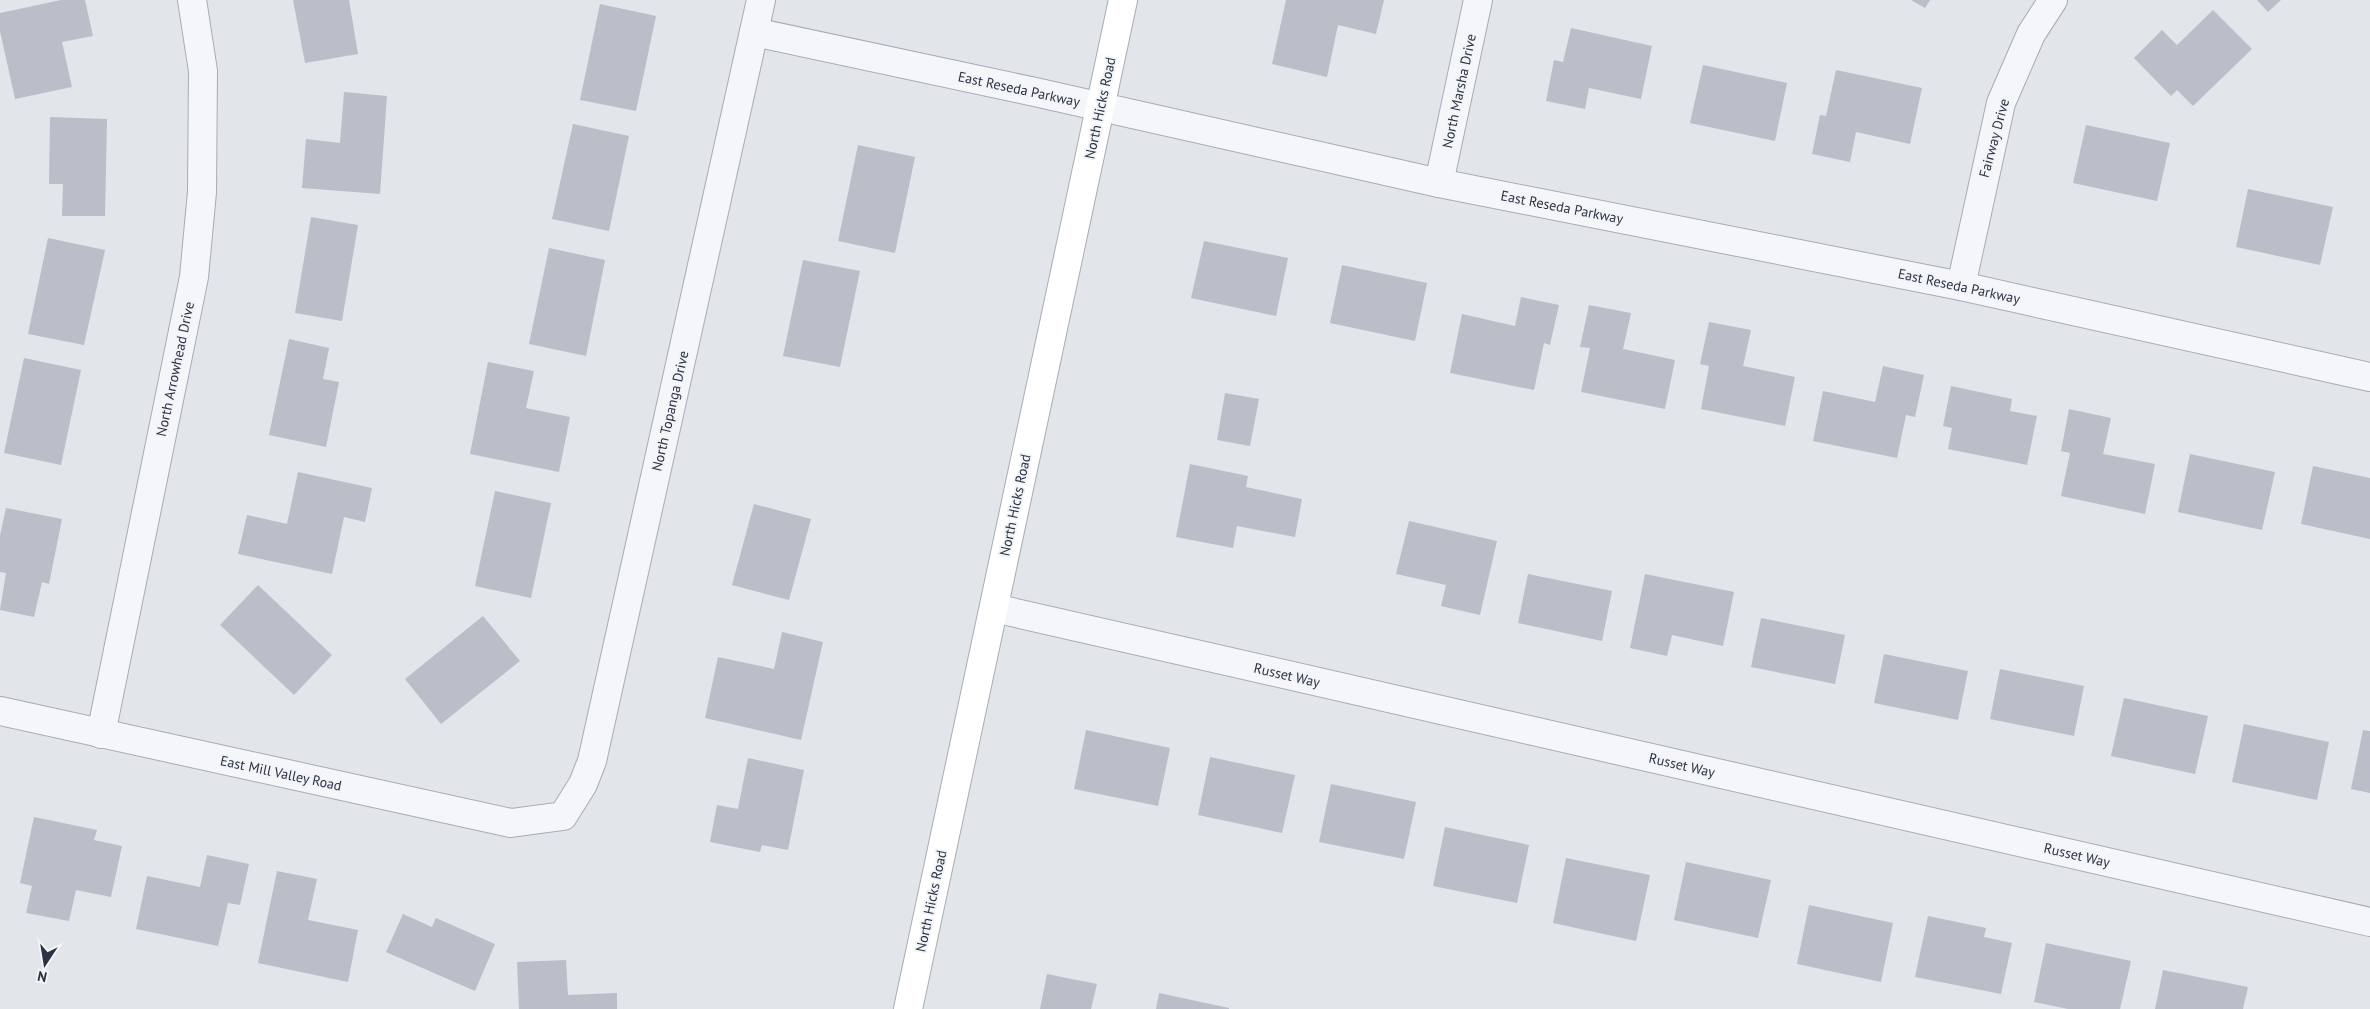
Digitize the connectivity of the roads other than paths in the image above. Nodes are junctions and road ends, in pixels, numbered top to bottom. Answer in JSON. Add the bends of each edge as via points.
{"nodes":[{"id":1,"x":192,"y":0,"type":"edge"},
{"id":2,"x":761,"y":0,"type":"edge"},
{"id":3,"x":1123,"y":0,"type":"edge"},
{"id":4,"x":1478,"y":0,"type":"edge"},
{"id":5,"x":2053,"y":0,"type":"edge"},
{"id":6,"x":754,"y":32,"type":"junction"},
{"id":7,"x":1100,"y":106,"type":"junction"},
{"id":8,"x":1439,"y":183,"type":"junction"},
{"id":9,"x":1961,"y":286,"type":"junction"},
{"id":10,"x":2370,"y":377,"type":"edge"},
{"id":11,"x":994,"y":608,"type":"junction"},
{"id":12,"x":0,"y":711,"type":"edge"},
{"id":13,"x":101,"y":734,"type":"junction"},
{"id":14,"x":563,"y":816,"type":"joint"},
{"id":15,"x":2370,"y":922,"type":"edge"},
{"id":16,"x":908,"y":1009,"type":"edge"}],
"edges":[{"from":1,"to":13,"type":"street","name":"North Arrowhead Drive","via":[[203,71],[202,192],[194,277]]},
{"from":2,"to":6,"type":"street","name":"North Topanga Drive"},
{"from":3,"to":7,"type":"main road","name":"North Hicks Road"},
{"from":4,"to":8,"type":"street","name":"North Marsha Drive"},
{"from":5,"to":9,"type":"street","name":"Fairway Drive","via":[[2031,34],[2001,103]]},
{"from":6,"to":7,"type":"street","name":"East Reseda Parkway"},
{"from":6,"to":14,"type":"street","name":"North Topanga Drive","via":[[592,761],[583,784]]},
{"from":7,"to":8,"type":"street","name":"East Reseda Parkway"},
{"from":7,"to":11,"type":"main road","name":"North Hicks Road"},
{"from":8,"to":9,"type":"street","name":"East Reseda Parkway"},
{"from":9,"to":10,"type":"street","name":"East Reseda Parkway"},
{"from":11,"to":15,"type":"street","name":"Russet Way"},
{"from":11,"to":16,"type":"main road","name":"North Hicks Road"},
{"from":12,"to":13,"type":"street","name":"East Mill Valley Road"},
{"from":13,"to":14,"type":"street","name":"East Mill Valley Road","via":[[511,823]]}]}
